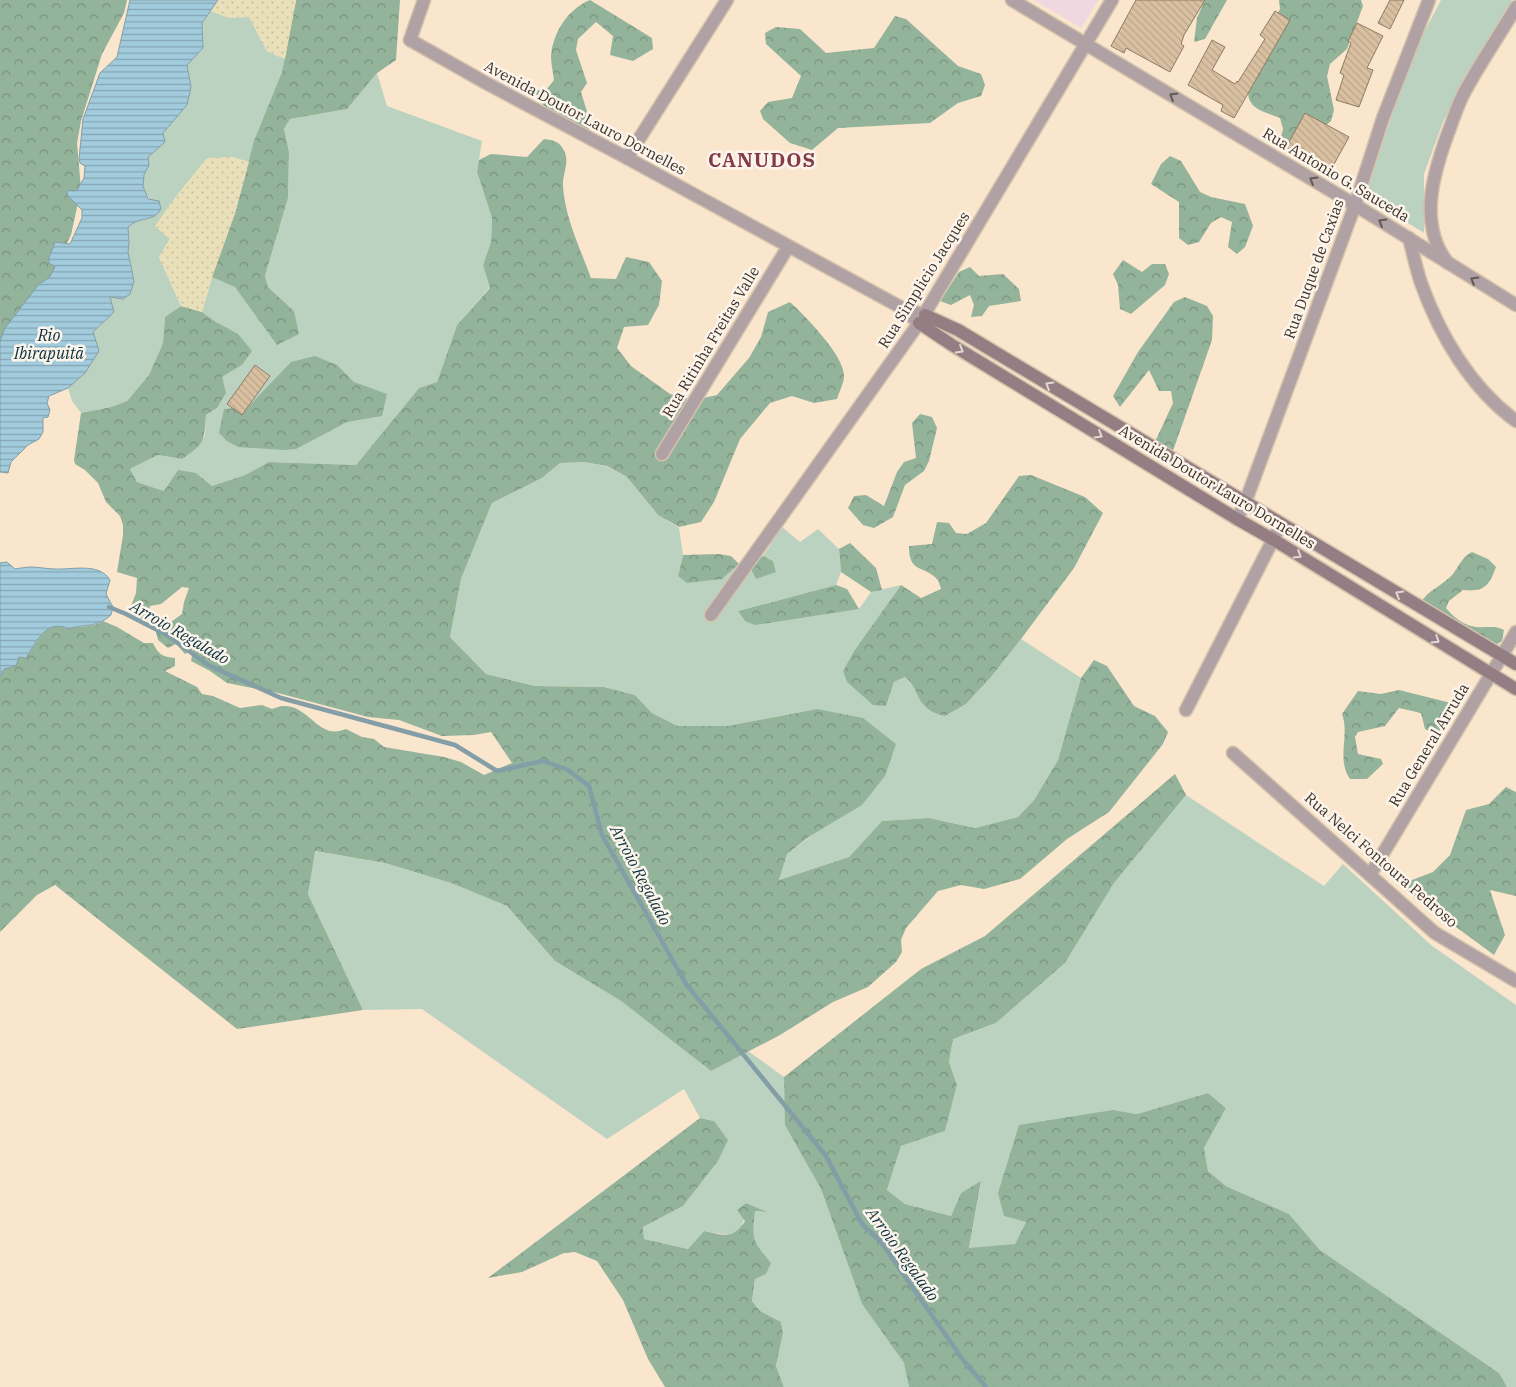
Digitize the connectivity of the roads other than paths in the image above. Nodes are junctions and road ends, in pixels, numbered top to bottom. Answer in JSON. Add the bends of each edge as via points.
{"nodes":[{"id":1,"x":424,"y":0,"type":"edge"},
{"id":2,"x":727,"y":0,"type":"edge"},
{"id":3,"x":1012,"y":0,"type":"edge"},
{"id":4,"x":1112,"y":0,"type":"edge"},
{"id":5,"x":1429,"y":0,"type":"edge"},
{"id":6,"x":1516,"y":7,"type":"edge"},
{"id":7,"x":1086,"y":44,"type":"junction"},
{"id":8,"x":627,"y":158,"type":"junction"},
{"id":9,"x":1354,"y":205,"type":"junction"},
{"id":10,"x":1409,"y":238,"type":"junction"},
{"id":11,"x":788,"y":246,"type":"junction"},
{"id":12,"x":1449,"y":264,"type":"junction"},
{"id":13,"x":1516,"y":305,"type":"edge"},
{"id":14,"x":922,"y":319,"type":"junction"},
{"id":15,"x":1516,"y":421,"type":"edge"},
{"id":16,"x":662,"y":454,"type":"dead end"},
{"id":17,"x":1245,"y":502,"type":"junction"},
{"id":18,"x":1236,"y":519,"type":"junction"},
{"id":19,"x":1281,"y":524,"type":"junction"},
{"id":20,"x":1274,"y":540,"type":"junction"},
{"id":21,"x":711,"y":615,"type":"dead end"},
{"id":22,"x":1516,"y":632,"type":"edge"},
{"id":23,"x":1502,"y":655,"type":"junction"},
{"id":24,"x":1516,"y":664,"type":"edge"},
{"id":25,"x":1491,"y":674,"type":"junction"},
{"id":26,"x":1516,"y":689,"type":"edge"},
{"id":27,"x":1186,"y":710,"type":"dead end"},
{"id":28,"x":1233,"y":753,"type":"dead end"},
{"id":29,"x":1370,"y":875,"type":"junction"},
{"id":30,"x":1516,"y":980,"type":"edge"}],
"edges":[{"from":1,"to":8,"type":"street","name":"Avenida Doutor Lauro Dornelles","via":[[410,40]]},
{"from":2,"to":8,"type":"street"},
{"from":3,"to":7,"type":"street","name":"Rua Antonio G. Sauceda"},
{"from":4,"to":7,"type":"street","name":"Rua Simplicio Jacques"},
{"from":5,"to":9,"type":"street","name":"Rua Duque de Caxias","via":[[1383,118]]},
{"from":6,"to":12,"type":"street","via":[[1463,94],[1440,154],[1431,191],[1431,215],[1435,242]]},
{"from":9,"to":7,"type":"street","name":"Rua Antonio G. Sauceda","one_way":true},
{"from":7,"to":14,"type":"street","name":"Rua Simplicio Jacques"},
{"from":8,"to":11,"type":"street","name":"Avenida Doutor Lauro Dornelles"},
{"from":10,"to":9,"type":"street","name":"Rua Antonio G. Sauceda","one_way":true},
{"from":9,"to":17,"type":"street","name":"Rua Duque de Caxias"},
{"from":10,"to":12,"type":"street"},
{"from":10,"to":15,"type":"street","name":"Rua Antonio G. Sauceda","via":[[1422,283],[1441,329],[1481,389]]},
{"from":11,"to":14,"type":"street","name":"Avenida Doutor Lauro Dornelles"},
{"from":11,"to":16,"type":"street","name":"Rua Ritinha Freitas Valle"},
{"from":13,"to":12,"type":"street","one_way":true},
{"from":17,"to":14,"type":"main road","name":"Avenida Doutor Lauro Dornelles","one_way":true,"via":[[958,330]]},
{"from":14,"to":18,"type":"main road","name":"Avenida Doutor Lauro Dornelles","one_way":true,"via":[[952,345]]},
{"from":14,"to":21,"type":"street","name":"Rua Simplicio Jacques"},
{"from":17,"to":18,"type":"street","name":"Rua Duque de Caxias"},
{"from":17,"to":19,"type":"main road","name":"Avenida Doutor Lauro Dornelles"},
{"from":18,"to":20,"type":"main road","name":"Avenida Doutor Lauro Dornelles"},
{"from":19,"to":20,"type":"street"},
{"from":23,"to":19,"type":"main road","name":"Avenida Doutor Lauro Dornelles","one_way":true},
{"from":20,"to":25,"type":"main road","name":"Avenida Doutor Lauro Dornelles","one_way":true},
{"from":20,"to":27,"type":"street"},
{"from":22,"to":23,"type":"street","name":"Rua General Arruda"},
{"from":23,"to":24,"type":"main road","name":"Avenida Doutor Lauro Dornelles"},
{"from":23,"to":25,"type":"street","name":"Rua General Arruda"},
{"from":25,"to":26,"type":"main road","name":"Avenida Doutor Lauro Dornelles"},
{"from":25,"to":29,"type":"street","name":"Rua General Arruda"},
{"from":28,"to":29,"type":"street","name":"Rua Nelci Fontoura Pedroso"},
{"from":29,"to":30,"type":"street","name":"Rua Nelci Fontoura Pedroso","via":[[1435,932]]}]}
